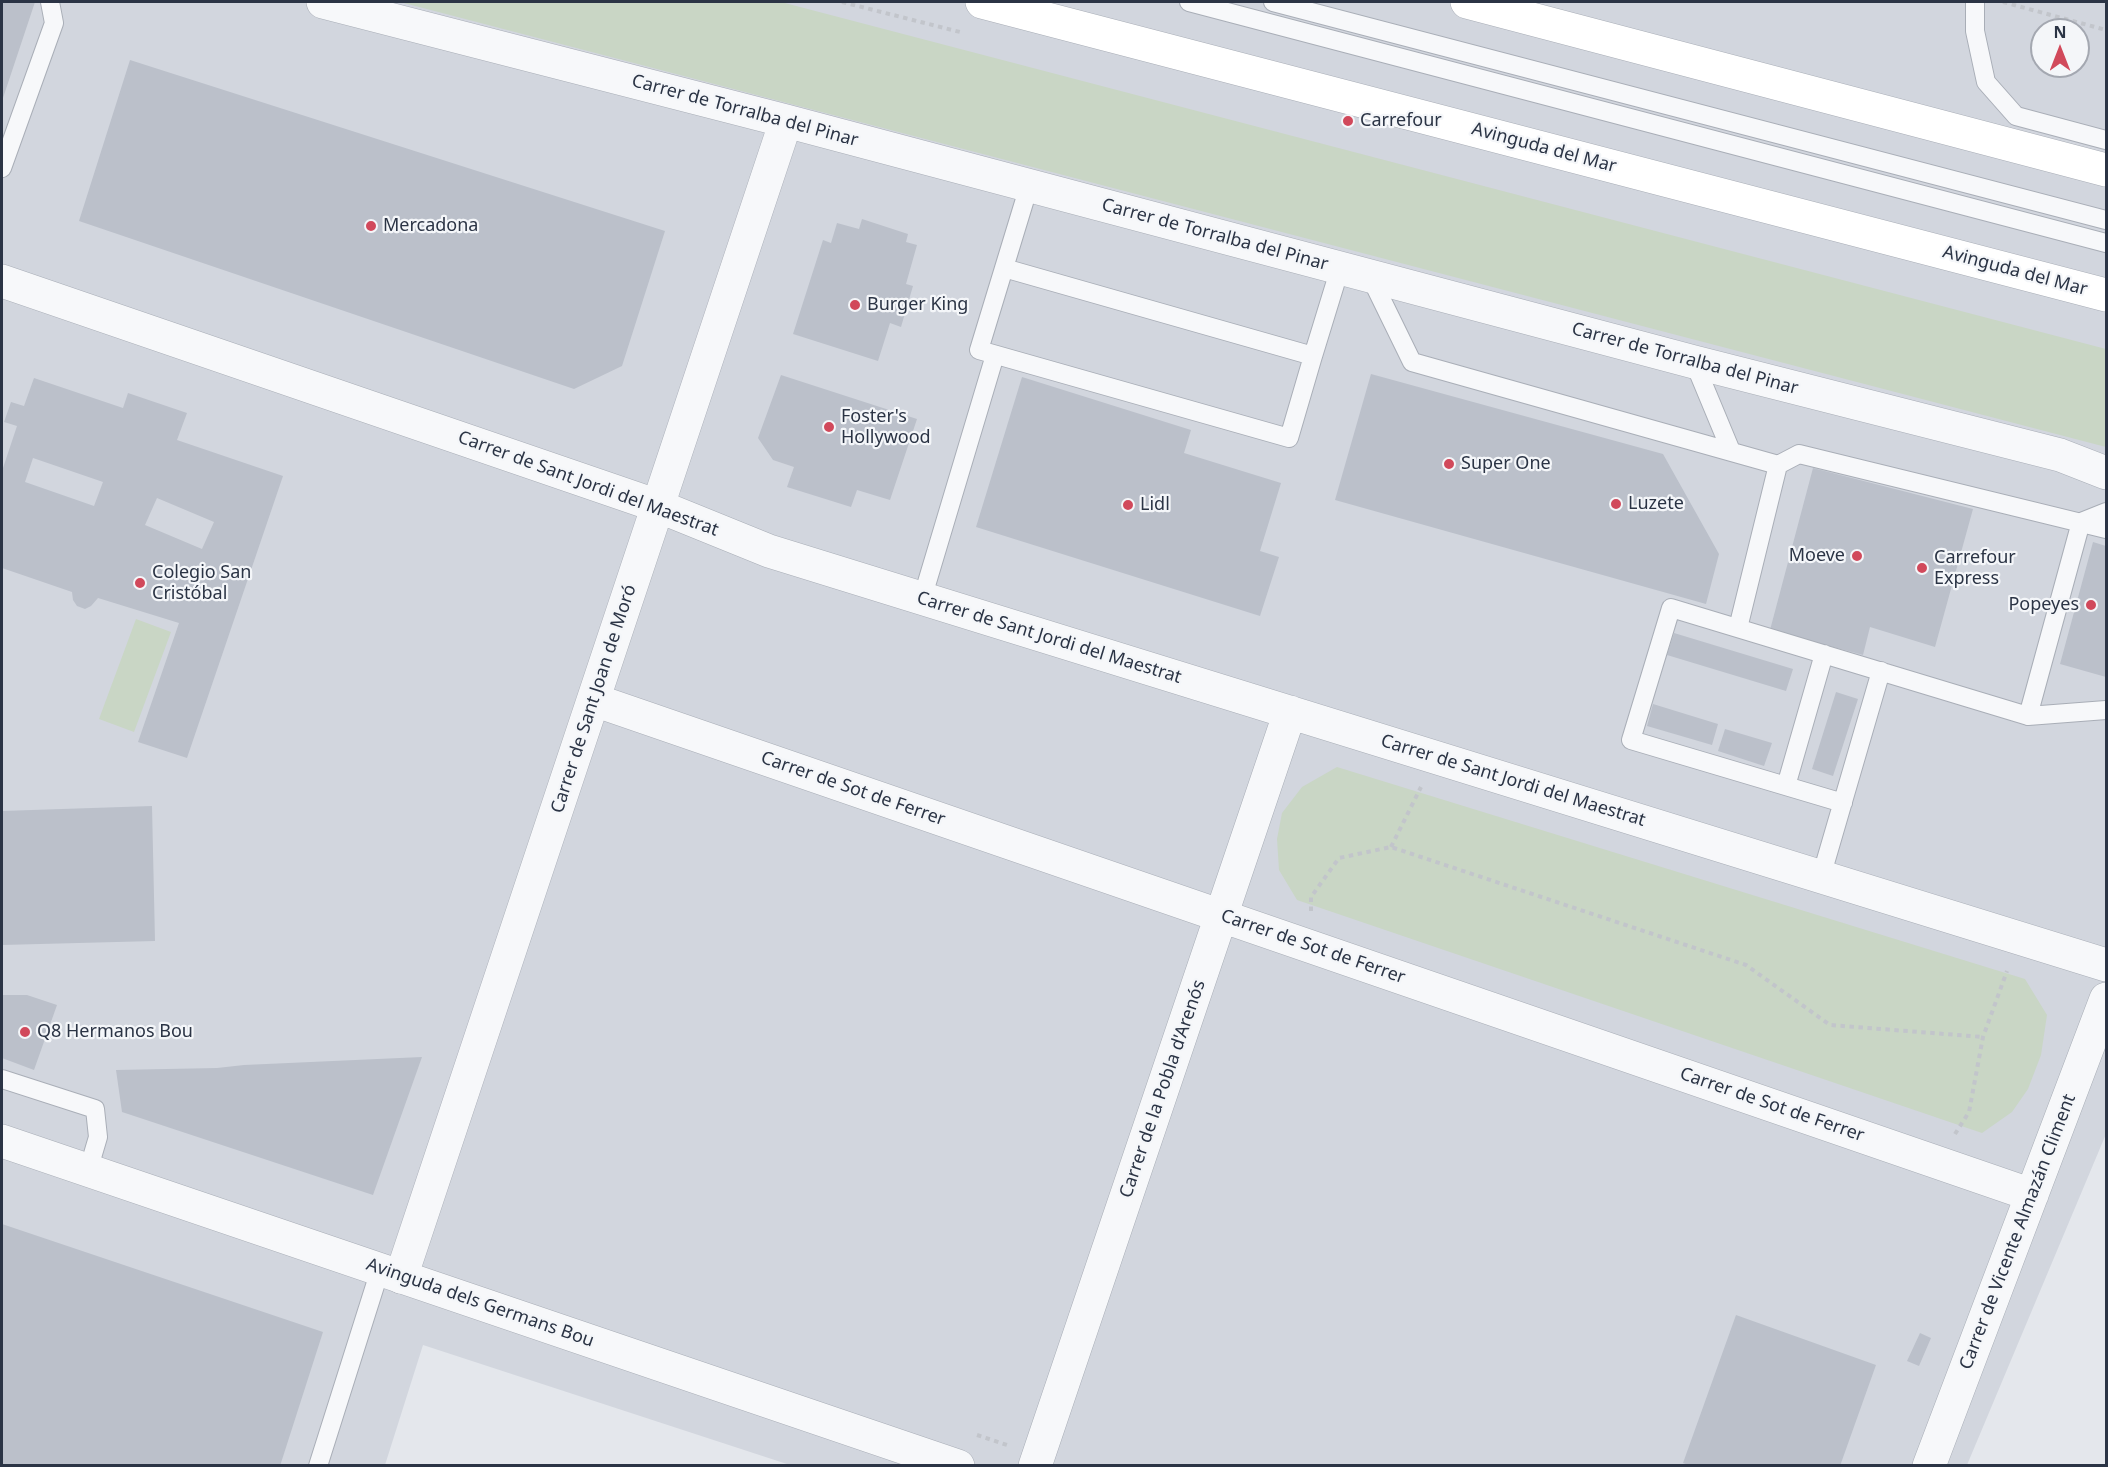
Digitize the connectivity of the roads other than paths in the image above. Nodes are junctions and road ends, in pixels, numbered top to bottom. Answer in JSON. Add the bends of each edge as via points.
{"nodes":[{"id":1,"x":50,"y":2,"type":"edge"},
{"id":2,"x":323,"y":2,"type":"edge"},
{"id":3,"x":982,"y":2,"type":"edge"},
{"id":4,"x":1189,"y":2,"type":"edge"},
{"id":5,"x":1273,"y":2,"type":"edge"},
{"id":6,"x":1467,"y":2,"type":"edge"},
{"id":7,"x":1975,"y":2,"type":"edge"},
{"id":8,"x":786,"y":122,"type":"junction"},
{"id":9,"x":2106,"y":140,"type":"edge"},
{"id":10,"x":2,"y":168,"type":"edge"},
{"id":11,"x":2106,"y":170,"type":"edge"},
{"id":12,"x":1029,"y":186,"type":"junction"},
{"id":13,"x":2106,"y":220,"type":"edge"},
{"id":14,"x":2106,"y":243,"type":"edge"},
{"id":15,"x":1004,"y":268,"type":"junction"},
{"id":16,"x":1355,"y":272,"type":"junction"},
{"id":17,"x":2,"y":280,"type":"edge"},
{"id":18,"x":2106,"y":295,"type":"edge"},
{"id":19,"x":987,"y":352,"type":"junction"},
{"id":20,"x":1313,"y":356,"type":"junction"},
{"id":21,"x":1694,"y":362,"type":"junction"},
{"id":22,"x":1731,"y":451,"type":"junction"},
{"id":23,"x":1778,"y":465,"type":"junction"},
{"id":24,"x":2106,"y":473,"type":"edge"},
{"id":25,"x":658,"y":506,"type":"junction"},
{"id":26,"x":2106,"y":512,"type":"edge"},
{"id":27,"x":2081,"y":522,"type":"junction"},
{"id":28,"x":2106,"y":529,"type":"edge"},
{"id":29,"x":922,"y":599,"type":"junction"},
{"id":30,"x":1738,"y":628,"type":"junction"},
{"id":31,"x":1824,"y":654,"type":"junction"},
{"id":32,"x":1881,"y":671,"type":"junction"},
{"id":33,"x":594,"y":700,"type":"junction"},
{"id":34,"x":2106,"y":710,"type":"edge"},
{"id":35,"x":1290,"y":712,"type":"junction"},
{"id":36,"x":2028,"y":716,"type":"junction"},
{"id":37,"x":1786,"y":786,"type":"junction"},
{"id":38,"x":1843,"y":803,"type":"junction"},
{"id":39,"x":1821,"y":877,"type":"junction"},
{"id":40,"x":1221,"y":916,"type":"junction"},
{"id":41,"x":2106,"y":965,"type":"edge"},
{"id":42,"x":2106,"y":999,"type":"edge"},
{"id":43,"x":2,"y":1079,"type":"edge"},
{"id":44,"x":2,"y":1141,"type":"edge"},
{"id":45,"x":88,"y":1171,"type":"junction"},
{"id":46,"x":2032,"y":1195,"type":"junction"},
{"id":47,"x":391,"y":1273,"type":"junction"},
{"id":48,"x":318,"y":1466,"type":"edge"},
{"id":49,"x":958,"y":1466,"type":"edge"},
{"id":50,"x":1035,"y":1466,"type":"edge"},
{"id":51,"x":1929,"y":1466,"type":"edge"}],
"edges":[{"from":1,"to":10,"type":"lane","via":[[54,23]]},
{"from":2,"to":8,"type":"street","name":"Carrer de Torralba del Pinar"},
{"from":3,"to":18,"type":"main road","name":"Avinguda del Mar"},
{"from":4,"to":14,"type":"lane"},
{"from":5,"to":13,"type":"lane"},
{"from":6,"to":11,"type":"main road"},
{"from":7,"to":9,"type":"lane","via":[[1975,31],[1986,82],[2016,116]]},
{"from":8,"to":12,"type":"street","name":"Carrer de Torralba del Pinar"},
{"from":8,"to":25,"type":"street","name":"Carrer de Sant Joan de Moró"},
{"from":12,"to":15,"type":"lane"},
{"from":12,"to":16,"type":"street","name":"Carrer de Torralba del Pinar"},
{"from":15,"to":19,"type":"lane"},
{"from":15,"to":20,"type":"lane"},
{"from":16,"to":20,"type":"lane"},
{"from":16,"to":21,"type":"street","name":"Carrer de Torralba del Pinar"},
{"from":16,"to":22,"type":"lane","via":[[1412,362]]},
{"from":17,"to":25,"type":"street","name":"Carrer de Sant Jordi del Maestrat"},
{"from":19,"to":20,"type":"lane","via":[[1289,438]]},
{"from":19,"to":29,"type":"lane"},
{"from":21,"to":22,"type":"lane"},
{"from":21,"to":24,"type":"street","name":"Carrer de Torralba del Pinar","via":[[2060,455]]},
{"from":22,"to":23,"type":"lane"},
{"from":23,"to":27,"type":"lane","via":[[1799,454]]},
{"from":23,"to":30,"type":"lane"},
{"from":25,"to":29,"type":"street","name":"Carrer de Sant Jordi del Maestrat","via":[[770,551]]},
{"from":25,"to":33,"type":"street","name":"Carrer de Sant Joan de Moró"},
{"from":26,"to":27,"type":"lane"},
{"from":27,"to":28,"type":"lane"},
{"from":27,"to":36,"type":"lane"},
{"from":29,"to":35,"type":"street","name":"Carrer de Sant Jordi del Maestrat"},
{"from":30,"to":31,"type":"lane"},
{"from":30,"to":37,"type":"lane","via":[[1671,608],[1631,740]]},
{"from":31,"to":32,"type":"lane"},
{"from":31,"to":37,"type":"lane"},
{"from":32,"to":36,"type":"lane"},
{"from":32,"to":38,"type":"lane"},
{"from":33,"to":40,"type":"street","name":"Carrer de Sot de Ferrer"},
{"from":33,"to":47,"type":"street","name":"Carrer de Sant Joan de Moró"},
{"from":34,"to":36,"type":"lane"},
{"from":35,"to":39,"type":"street","name":"Carrer de Sant Jordi del Maestrat"},
{"from":35,"to":40,"type":"street","name":"Carrer de la Pobla d'Arenós"},
{"from":37,"to":38,"type":"lane"},
{"from":38,"to":39,"type":"lane"},
{"from":39,"to":41,"type":"street","name":"Carrer de Sant Jordi del Maestrat"},
{"from":40,"to":46,"type":"street","name":"Carrer de Sot de Ferrer"},
{"from":40,"to":50,"type":"street","name":"Carrer de la Pobla d'Arenós"},
{"from":42,"to":46,"type":"street","name":"Carrer de Vicente Almazán Climent"},
{"from":43,"to":45,"type":"lane","via":[[95,1109],[98,1137]]},
{"from":44,"to":45,"type":"street","name":"Avinguda dels Germans Bou"},
{"from":45,"to":47,"type":"street","name":"Avinguda dels Germans Bou"},
{"from":46,"to":51,"type":"street","name":"Carrer de Vicente Almazán Climent"},
{"from":47,"to":48,"type":"lane"},
{"from":47,"to":49,"type":"street","name":"Avinguda dels Germans Bou"}]}
